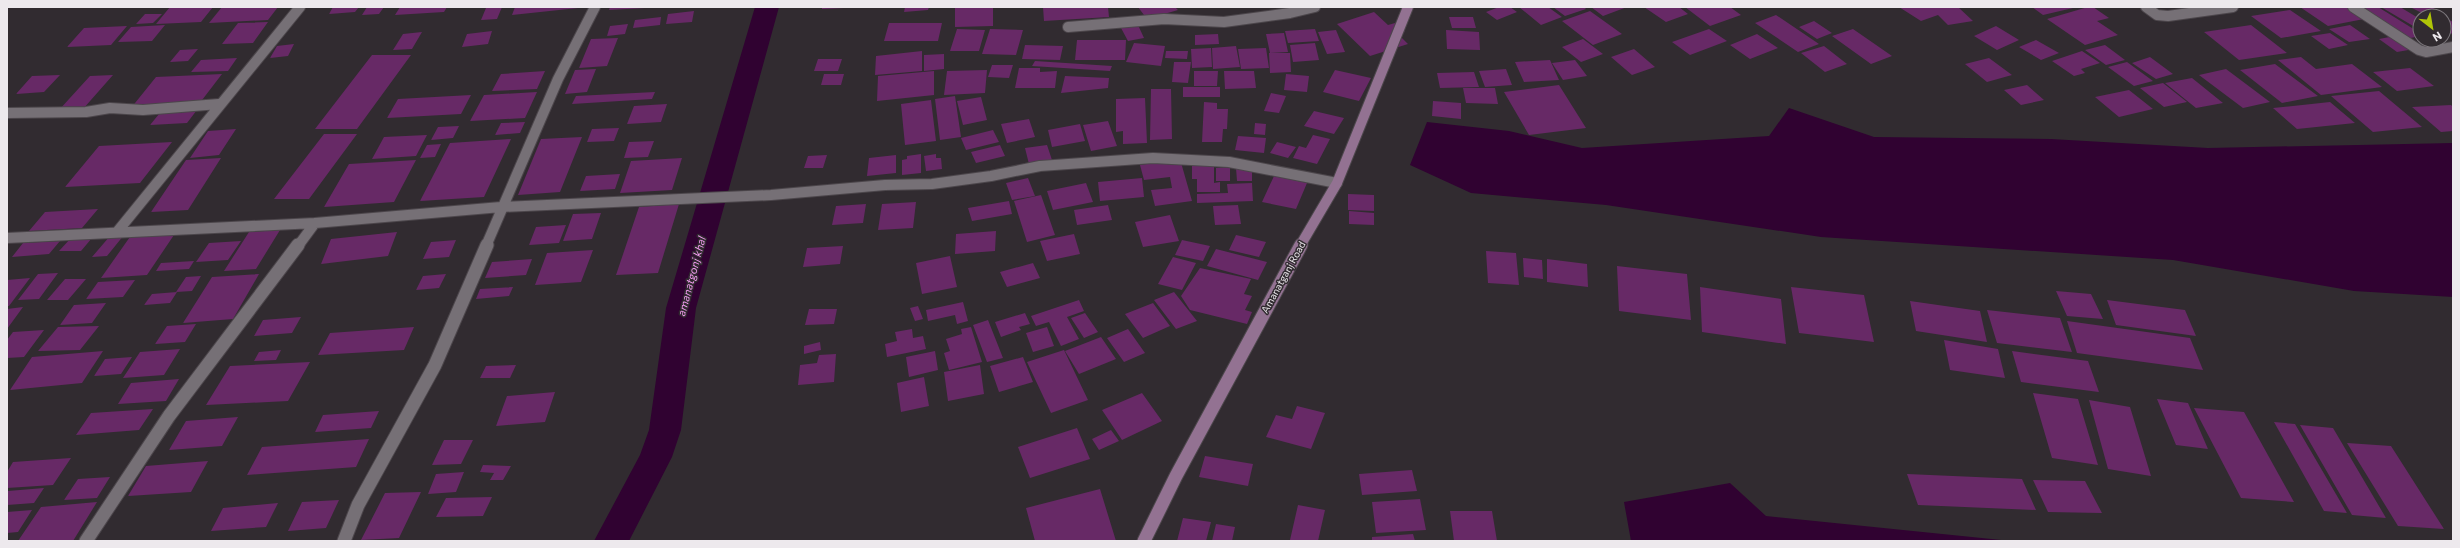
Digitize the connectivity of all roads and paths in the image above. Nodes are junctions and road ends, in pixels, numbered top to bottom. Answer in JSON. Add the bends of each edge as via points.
{"nodes":[{"id":1,"x":300,"y":7,"type":"edge"},
{"id":2,"x":595,"y":7,"type":"edge"},
{"id":3,"x":1315,"y":7,"type":"edge"},
{"id":4,"x":1408,"y":7,"type":"edge"},
{"id":5,"x":2146,"y":7,"type":"edge"},
{"id":6,"x":2233,"y":7,"type":"edge"},
{"id":7,"x":2352,"y":7,"type":"edge"},
{"id":8,"x":1068,"y":27,"type":"dead end"},
{"id":9,"x":2453,"y":47,"type":"edge"},
{"id":10,"x":219,"y":104,"type":"junction"},
{"id":11,"x":7,"y":113,"type":"edge"},
{"id":12,"x":1337,"y":183,"type":"junction"},
{"id":13,"x":501,"y":207,"type":"junction"},
{"id":14,"x":314,"y":223,"type":"junction"},
{"id":15,"x":117,"y":232,"type":"junction"},
{"id":16,"x":7,"y":238,"type":"edge"},
{"id":17,"x":86,"y":541,"type":"edge"},
{"id":18,"x":344,"y":541,"type":"edge"},
{"id":19,"x":1144,"y":541,"type":"edge"}],
"edges":[{"from":1,"to":10,"type":"street"},
{"from":2,"to":13,"type":"street","via":[[558,79]]},
{"from":3,"to":8,"type":"street","via":[[1224,22],[1164,19]]},
{"from":4,"to":12,"type":"main road","name":"Amanatganj Road"},
{"from":5,"to":6,"type":"street","via":[[2157,15],[2168,16]]},
{"from":7,"to":9,"type":"street","via":[[2419,50],[2426,52]]},
{"from":10,"to":11,"type":"street","via":[[143,110],[110,108],[86,112]]},
{"from":10,"to":15,"type":"street"},
{"from":12,"to":13,"type":"street","via":[[1229,162],[1153,158],[1040,166],[932,184],[633,203]]},
{"from":12,"to":19,"type":"main road","name":"Amanatganj Road","via":[[1282,277],[1179,469]]},
{"from":13,"to":14,"type":"street"},
{"from":13,"to":18,"type":"street","via":[[435,365],[358,505]]},
{"from":14,"to":15,"type":"street"},
{"from":14,"to":17,"type":"street","via":[[169,416]]},
{"from":15,"to":16,"type":"street"}]}
